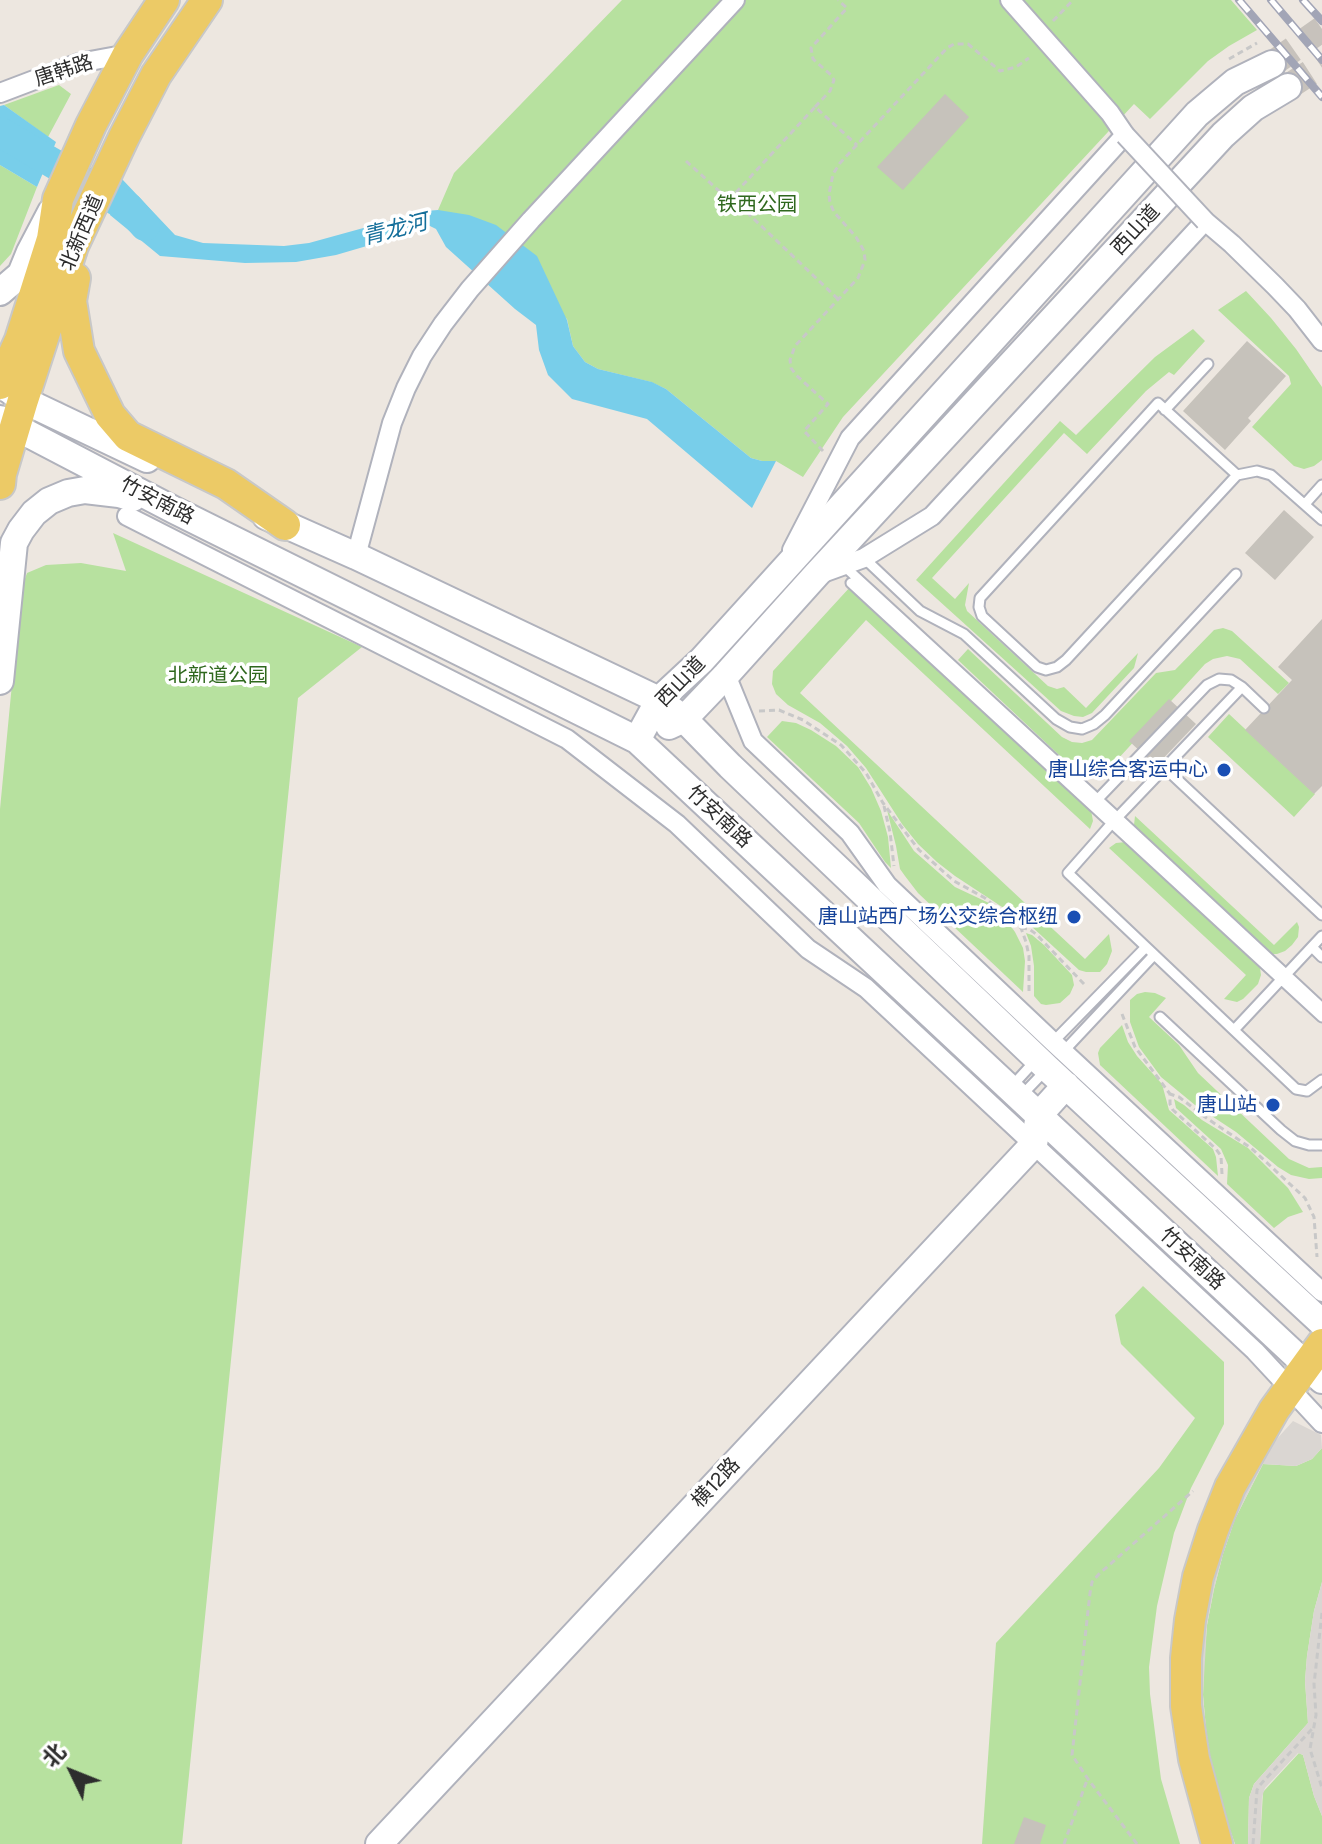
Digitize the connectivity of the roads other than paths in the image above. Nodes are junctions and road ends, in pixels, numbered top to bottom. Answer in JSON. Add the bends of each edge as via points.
{"nodes":[{"id":1,"x":164,"y":0,"type":"edge"},
{"id":2,"x":207,"y":0,"type":"edge"},
{"id":3,"x":735,"y":0,"type":"edge"},
{"id":4,"x":1010,"y":0,"type":"edge"},
{"id":5,"x":128,"y":54,"type":"junction"},
{"id":6,"x":1272,"y":64,"type":"tunnel mouth"},
{"id":7,"x":1288,"y":87,"type":"tunnel mouth"},
{"id":8,"x":3,"y":92,"type":"edge"},
{"id":9,"x":1125,"y":135,"type":"junction"},
{"id":10,"x":58,"y":199,"type":"junction"},
{"id":11,"x":1205,"y":221,"type":"junction"},
{"id":12,"x":84,"y":227,"type":"junction"},
{"id":13,"x":0,"y":292,"type":"edge"},
{"id":14,"x":1322,"y":341,"type":"edge"},
{"id":15,"x":1208,"y":364,"type":"dead end"},
{"id":16,"x":6,"y":400,"type":"edge"},
{"id":17,"x":1165,"y":410,"type":"junction"},
{"id":18,"x":1237,"y":475,"type":"junction"},
{"id":19,"x":0,"y":484,"type":"edge"},
{"id":20,"x":1322,"y":485,"type":"edge"},
{"id":21,"x":1305,"y":504,"type":"junction"},
{"id":22,"x":174,"y":510,"type":"junction"},
{"id":23,"x":127,"y":516,"type":"dead end"},
{"id":24,"x":1322,"y":520,"type":"edge"},
{"id":25,"x":285,"y":525,"type":"junction"},
{"id":26,"x":356,"y":556,"type":"junction"},
{"id":27,"x":864,"y":558,"type":"junction"},
{"id":28,"x":1236,"y":574,"type":"dead end"},
{"id":29,"x":816,"y":575,"type":"junction"},
{"id":30,"x":848,"y":575,"type":"junction"},
{"id":31,"x":777,"y":579,"type":"junction"},
{"id":32,"x":726,"y":675,"type":"junction"},
{"id":33,"x":0,"y":681,"type":"edge"},
{"id":34,"x":1242,"y":687,"type":"junction"},
{"id":35,"x":659,"y":700,"type":"junction"},
{"id":36,"x":1264,"y":708,"type":"dead end"},
{"id":37,"x":684,"y":719,"type":"junction"},
{"id":38,"x":637,"y":740,"type":"junction"},
{"id":39,"x":1165,"y":768,"type":"junction"},
{"id":40,"x":1095,"y":802,"type":"junction"},
{"id":41,"x":1116,"y":820,"type":"junction"},
{"id":42,"x":1322,"y":915,"type":"edge"},
{"id":43,"x":1322,"y":936,"type":"edge"},
{"id":44,"x":1312,"y":947,"type":"junction"},
{"id":45,"x":1145,"y":948,"type":"junction"},
{"id":46,"x":1154,"y":955,"type":"junction"},
{"id":47,"x":1322,"y":957,"type":"edge"},
{"id":48,"x":1283,"y":976,"type":"junction"},
{"id":49,"x":1322,"y":1008,"type":"edge"},
{"id":50,"x":1160,"y":1017,"type":"dead end"},
{"id":51,"x":1322,"y":1017,"type":"edge"},
{"id":52,"x":1234,"y":1030,"type":"junction"},
{"id":53,"x":1048,"y":1058,"type":"junction"},
{"id":54,"x":1322,"y":1080,"type":"edge"},
{"id":55,"x":1015,"y":1093,"type":"junction"},
{"id":56,"x":1034,"y":1144,"type":"junction"},
{"id":57,"x":1322,"y":1145,"type":"edge"},
{"id":58,"x":1322,"y":1292,"type":"edge"},
{"id":59,"x":1322,"y":1323,"type":"edge"},
{"id":60,"x":1312,"y":1368,"type":"edge"},
{"id":61,"x":1322,"y":1423,"type":"edge"},
{"id":62,"x":379,"y":1844,"type":"edge"},
{"id":63,"x":1217,"y":1844,"type":"edge"}],
"edges":[{"from":1,"to":5,"type":"main road","name":"北新西道"},
{"from":2,"to":12,"type":"main road","name":"北新西道","via":[[156,75]]},
{"from":3,"to":26,"type":"street","via":[[470,289],[422,356],[392,423]]},
{"from":4,"to":9,"type":"street"},
{"from":5,"to":8,"type":"street","name":"唐韩路","via":[[79,63]]},
{"from":5,"to":10,"type":"main road","name":"北新西道"},
{"from":6,"to":31,"type":"main road","name":"西山道","via":[[1235,82],[1197,114]]},
{"from":7,"to":29,"type":"main road","name":"西山道","via":[[1223,135]]},
{"from":9,"to":11,"type":"street","bridge":true},
{"from":9,"to":31,"type":"street","via":[[850,438]]},
{"from":10,"to":13,"type":"main road","via":[[21,274]]},
{"from":10,"to":16,"type":"main road","name":"北新西道","via":[[52,239]]},
{"from":11,"to":14,"type":"street","via":[[1286,298]]},
{"from":11,"to":27,"type":"street","via":[[932,516]]},
{"from":12,"to":16,"type":"main road","name":"北新西道"},
{"from":12,"to":25,"type":"main road","via":[[71,301],[75,330],[79,351],[110,415],[128,436],[226,484]]},
{"from":15,"to":17,"type":"lane"},
{"from":16,"to":19,"type":"main road","name":"北新西道"},
{"from":16,"to":22,"type":"main road","name":"竹安南路"},
{"from":16,"to":25,"type":"main road","name":"竹安南路"},
{"from":17,"to":18,"type":"lane"},
{"from":17,"to":18,"type":"lane","via":[[1158,403],[980,598],[982,616],[1037,667],[1046,670],[1066,660]]},
{"from":18,"to":21,"type":"lane","via":[[1271,475]]},
{"from":20,"to":21,"type":"lane"},
{"from":21,"to":24,"type":"lane"},
{"from":22,"to":33,"type":"main road","via":[[85,490],[49,501],[34,513],[14,543]]},
{"from":22,"to":38,"type":"main road","name":"竹安南路"},
{"from":23,"to":56,"type":"street","via":[[567,739],[677,824],[808,949],[866,988]]},
{"from":25,"to":26,"type":"main road","name":"竹安南路"},
{"from":26,"to":35,"type":"main road","name":"竹安南路"},
{"from":27,"to":28,"type":"lane","via":[[920,611],[964,634],[1056,719],[1082,729],[1105,715]]},
{"from":27,"to":30,"type":"street"},
{"from":29,"to":30,"type":"street"},
{"from":29,"to":32,"type":"main road","name":"西山道"},
{"from":30,"to":40,"type":"lane"},
{"from":30,"to":40,"type":"lane"},
{"from":31,"to":35,"type":"main road","name":"西山道"},
{"from":32,"to":37,"type":"main road","name":"西山道"},
{"from":32,"to":53,"type":"street","via":[[753,741],[850,833],[887,885]]},
{"from":34,"to":36,"type":"lane"},
{"from":34,"to":39,"type":"lane"},
{"from":34,"to":40,"type":"lane","via":[[1219,679],[1207,685]]},
{"from":35,"to":37,"type":"main road","name":"竹安南路"},
{"from":35,"to":38,"type":"main road","name":"西山道"},
{"from":37,"to":38,"type":"main road","name":"西山道"},
{"from":37,"to":53,"type":"main road","name":"竹安南路"},
{"from":38,"to":55,"type":"main road","name":"竹安南路"},
{"from":39,"to":41,"type":"lane"},
{"from":39,"to":42,"type":"lane"},
{"from":40,"to":41,"type":"lane"},
{"from":41,"to":45,"type":"lane","via":[[1068,873]]},
{"from":41,"to":48,"type":"lane"},
{"from":43,"to":44,"type":"lane"},
{"from":44,"to":47,"type":"lane"},
{"from":44,"to":48,"type":"lane"},
{"from":45,"to":46,"type":"lane"},
{"from":45,"to":53,"type":"lane"},
{"from":46,"to":52,"type":"lane"},
{"from":46,"to":53,"type":"lane"},
{"from":48,"to":49,"type":"lane"},
{"from":48,"to":51,"type":"lane"},
{"from":48,"to":52,"type":"lane"},
{"from":50,"to":57,"type":"lane","via":[[1281,1130],[1295,1141]]},
{"from":52,"to":54,"type":"lane","via":[[1296,1089],[1307,1091]]},
{"from":53,"to":55,"type":"main road"},
{"from":53,"to":55,"type":"main road"},
{"from":53,"to":58,"type":"street"},
{"from":53,"to":59,"type":"main road","name":"竹安南路"},
{"from":55,"to":56,"type":"main road"},
{"from":55,"to":60,"type":"main road","name":"竹安南路"},
{"from":56,"to":60,"type":"street","via":[[1255,1351]]},
{"from":56,"to":62,"type":"main road","name":"横12路"},
{"from":60,"to":61,"type":"street"},
{"from":60,"to":63,"type":"main road","via":[[1274,1410],[1230,1487],[1198,1577],[1186,1658],[1186,1706]]}]}
